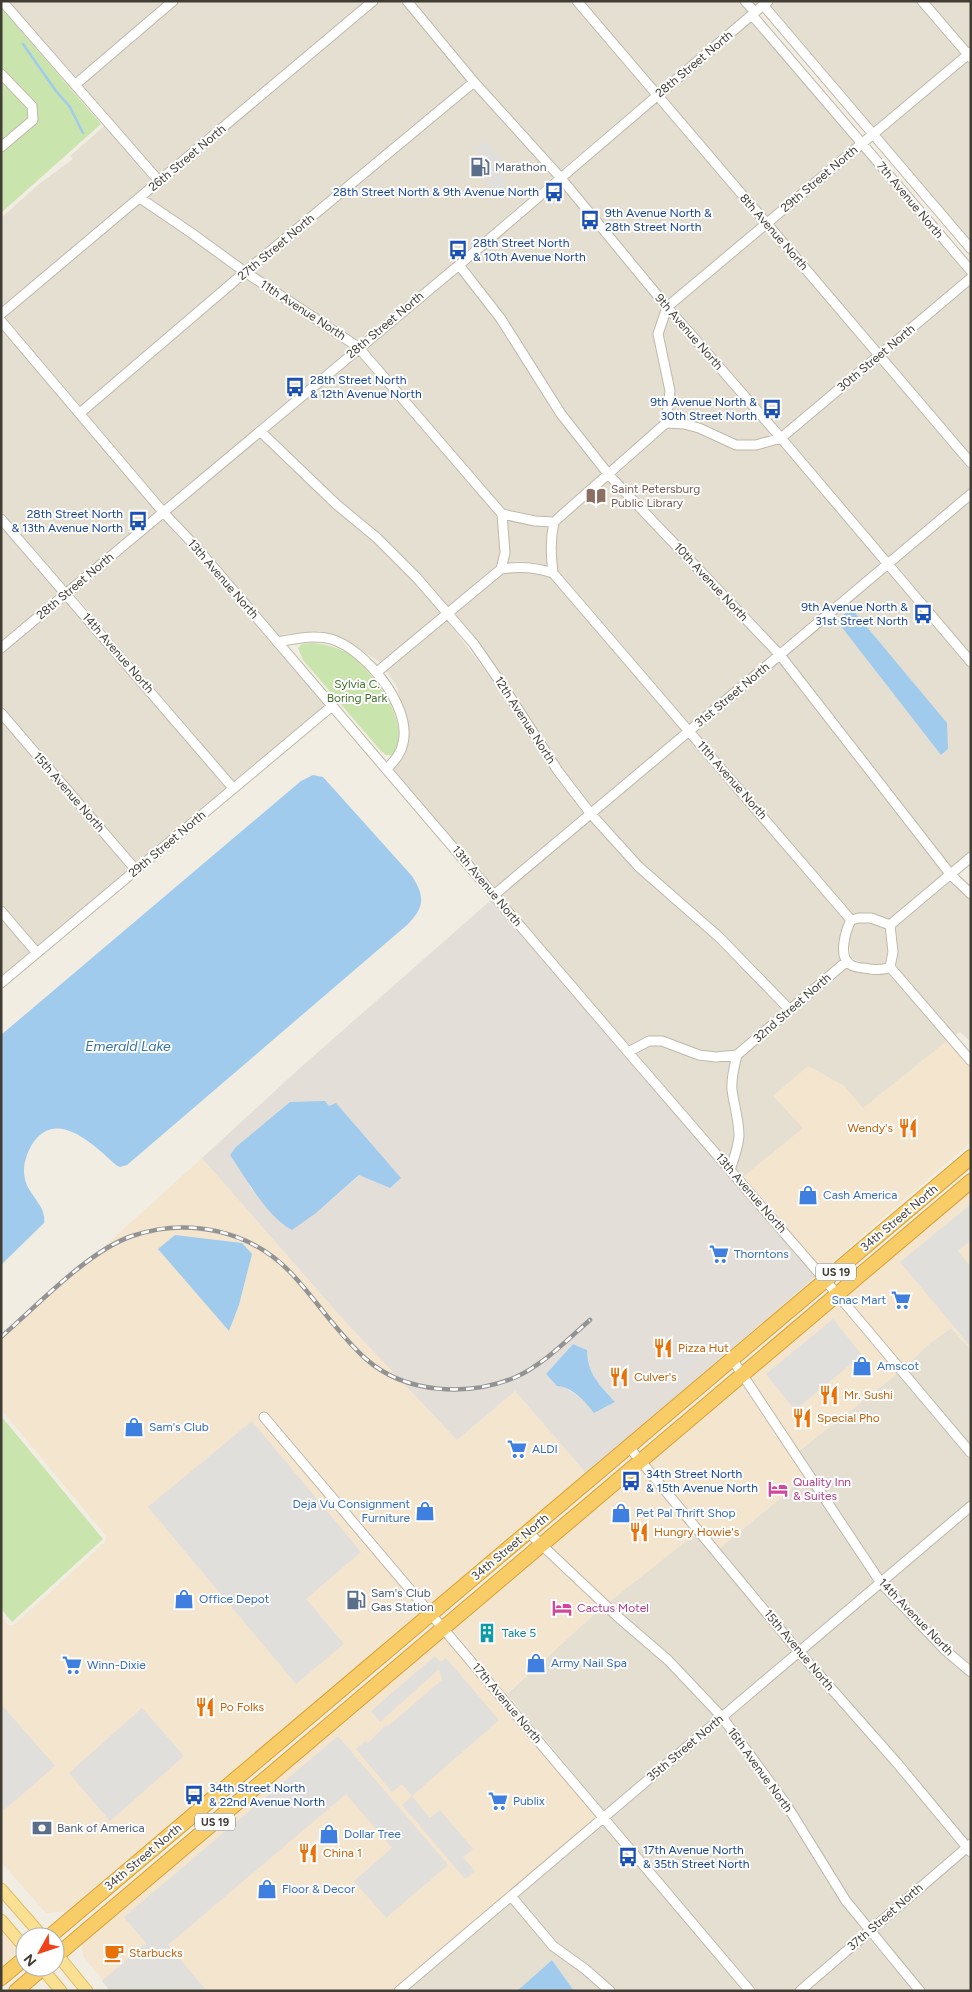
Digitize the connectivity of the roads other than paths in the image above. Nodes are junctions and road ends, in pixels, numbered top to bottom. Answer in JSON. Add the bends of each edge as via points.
{"nodes":[{"id":1,"x":2,"y":1,"type":"edge"},
{"id":2,"x":173,"y":1,"type":"edge"},
{"id":3,"x":373,"y":1,"type":"edge"},
{"id":4,"x":407,"y":1,"type":"edge"},
{"id":5,"x":577,"y":1,"type":"edge"},
{"id":6,"x":745,"y":1,"type":"edge"},
{"id":7,"x":922,"y":1,"type":"edge"},
{"id":8,"x":766,"y":3,"type":"edge"},
{"id":9,"x":753,"y":14,"type":"junction"},
{"id":10,"x":970,"y":55,"type":"edge"},
{"id":11,"x":1,"y":74,"type":"edge"},
{"id":12,"x":474,"y":82,"type":"junction"},
{"id":13,"x":76,"y":84,"type":"junction"},
{"id":14,"x":657,"y":95,"type":"junction"},
{"id":15,"x":873,"y":134,"type":"junction"},
{"id":16,"x":862,"y":143,"type":"junction"},
{"id":17,"x":1,"y":147,"type":"edge"},
{"id":18,"x":560,"y":176,"type":"junction"},
{"id":19,"x":159,"y":181,"type":"junction"},
{"id":20,"x":140,"y":198,"type":"junction"},
{"id":21,"x":767,"y":223,"type":"junction"},
{"id":22,"x":971,"y":249,"type":"edge"},
{"id":23,"x":459,"y":264,"type":"junction"},
{"id":24,"x":971,"y":271,"type":"edge"},
{"id":25,"x":245,"y":272,"type":"junction"},
{"id":26,"x":971,"y":278,"type":"edge"},
{"id":27,"x":667,"y":307,"type":"junction"},
{"id":28,"x":1,"y":314,"type":"edge"},
{"id":29,"x":1,"y":321,"type":"edge"},
{"id":30,"x":358,"y":347,"type":"junction"},
{"id":31,"x":880,"y":356,"type":"junction"},
{"id":32,"x":80,"y":413,"type":"junction"},
{"id":33,"x":666,"y":423,"type":"junction"},
{"id":34,"x":260,"y":431,"type":"junction"},
{"id":35,"x":781,"y":438,"type":"junction"},
{"id":36,"x":971,"y":463,"type":"edge"},
{"id":37,"x":609,"y":475,"type":"junction"},
{"id":38,"x":971,"y":494,"type":"edge"},
{"id":39,"x":163,"y":512,"type":"junction"},
{"id":40,"x":502,"y":514,"type":"junction"},
{"id":41,"x":1,"y":518,"type":"edge"},
{"id":42,"x":554,"y":522,"type":"junction"},
{"id":43,"x":888,"y":563,"type":"junction"},
{"id":44,"x":501,"y":569,"type":"junction"},
{"id":45,"x":553,"y":573,"type":"junction"},
{"id":46,"x":66,"y":593,"type":"junction"},
{"id":47,"x":447,"y":612,"type":"junction"},
{"id":48,"x":277,"y":642,"type":"junction"},
{"id":49,"x":1,"y":648,"type":"edge"},
{"id":50,"x":780,"y":655,"type":"junction"},
{"id":51,"x":971,"y":662,"type":"edge"},
{"id":52,"x":377,"y":672,"type":"junction"},
{"id":53,"x":332,"y":706,"type":"junction"},
{"id":54,"x":1,"y":713,"type":"edge"},
{"id":55,"x":689,"y":731,"type":"junction"},
{"id":56,"x":387,"y":769,"type":"junction"},
{"id":57,"x":233,"y":788,"type":"junction"},
{"id":58,"x":591,"y":814,"type":"junction"},
{"id":59,"x":971,"y":857,"type":"edge"},
{"id":60,"x":136,"y":870,"type":"junction"},
{"id":61,"x":951,"y":875,"type":"junction"},
{"id":62,"x":971,"y":894,"type":"edge"},
{"id":63,"x":494,"y":895,"type":"junction"},
{"id":64,"x":1,"y":910,"type":"edge"},
{"id":65,"x":851,"y":920,"type":"junction"},
{"id":66,"x":890,"y":925,"type":"junction"},
{"id":67,"x":37,"y":953,"type":"junction"},
{"id":68,"x":846,"y":961,"type":"junction"},
{"id":69,"x":890,"y":967,"type":"junction"},
{"id":70,"x":1,"y":983,"type":"edge"},
{"id":71,"x":790,"y":1010,"type":"junction"},
{"id":72,"x":628,"y":1052,"type":"junction"},
{"id":73,"x":737,"y":1055,"type":"junction"},
{"id":74,"x":971,"y":1061,"type":"edge"},
{"id":75,"x":971,"y":1157,"type":"edge"},
{"id":76,"x":730,"y":1170,"type":"junction"},
{"id":77,"x":971,"y":1181,"type":"edge"},
{"id":78,"x":922,"y":1198,"type":"junction"},
{"id":79,"x":934,"y":1212,"type":"junction"},
{"id":80,"x":826,"y":1280,"type":"junction"},
{"id":81,"x":838,"y":1294,"type":"junction"},
{"id":82,"x":732,"y":1359,"type":"junction"},
{"id":83,"x":742,"y":1375,"type":"junction"},
{"id":84,"x":264,"y":1417,"type":"dead end"},
{"id":85,"x":629,"y":1447,"type":"junction"},
{"id":86,"x":971,"y":1453,"type":"edge"},
{"id":87,"x":640,"y":1460,"type":"junction"},
{"id":88,"x":971,"y":1506,"type":"edge"},
{"id":89,"x":528,"y":1532,"type":"junction"},
{"id":90,"x":541,"y":1545,"type":"junction"},
{"id":91,"x":881,"y":1583,"type":"junction"},
{"id":92,"x":432,"y":1613,"type":"junction"},
{"id":93,"x":444,"y":1628,"type":"junction"},
{"id":94,"x":799,"y":1652,"type":"junction"},
{"id":95,"x":971,"y":1672,"type":"edge"},
{"id":96,"x":722,"y":1718,"type":"junction"},
{"id":97,"x":192,"y":1816,"type":"junction"},
{"id":98,"x":604,"y":1817,"type":"junction"},
{"id":99,"x":201,"y":1834,"type":"junction"},
{"id":100,"x":969,"y":1848,"type":"edge"},
{"id":101,"x":1,"y":1888,"type":"edge"},
{"id":102,"x":511,"y":1896,"type":"junction"},
{"id":103,"x":1,"y":1920,"type":"edge"},
{"id":104,"x":34,"y":1927,"type":"edge"},
{"id":105,"x":61,"y":1927,"type":"edge"},
{"id":106,"x":869,"y":1931,"type":"junction"},
{"id":107,"x":15,"y":1936,"type":"edge"},
{"id":108,"x":65,"y":1947,"type":"edge"},
{"id":109,"x":65,"y":1965,"type":"edge"},
{"id":110,"x":15,"y":1966,"type":"edge"},
{"id":111,"x":32,"y":1977,"type":"edge"},
{"id":112,"x":50,"y":1977,"type":"edge"},
{"id":113,"x":1,"y":1978,"type":"edge"},
{"id":114,"x":16,"y":1991,"type":"edge"},
{"id":115,"x":61,"y":1991,"type":"edge"},
{"id":116,"x":87,"y":1991,"type":"edge"},
{"id":117,"x":399,"y":1991,"type":"edge"},
{"id":118,"x":610,"y":1991,"type":"edge"},
{"id":119,"x":750,"y":1991,"type":"edge"},
{"id":120,"x":800,"y":1991,"type":"edge"},
{"id":121,"x":920,"y":1991,"type":"edge"}],
"edges":[{"from":1,"to":13,"type":"street"},
{"from":2,"to":13,"type":"street"},
{"from":3,"to":19,"type":"street","name":"26th Street North"},
{"from":4,"to":12,"type":"street","name":"9th Avenue North"},
{"from":5,"to":14,"type":"street","name":"8th Avenue North"},
{"from":6,"to":9,"type":"street","name":"7th Avenue North"},
{"from":7,"to":10,"type":"street"},
{"from":8,"to":9,"type":"street","name":"28th Street North"},
{"from":8,"to":15,"type":"street","name":"7th Avenue North"},
{"from":9,"to":14,"type":"street","name":"28th Street North"},
{"from":9,"to":16,"type":"street","name":"7th Avenue North"},
{"from":10,"to":15,"type":"street","name":"29th Street North"},
{"from":11,"to":17,"type":"street","via":[[32,106],[33,120]]},
{"from":12,"to":18,"type":"street","name":"9th Avenue North"},
{"from":12,"to":25,"type":"street","name":"27th Street North"},
{"from":13,"to":19,"type":"street"},
{"from":14,"to":18,"type":"street","name":"28th Street North"},
{"from":14,"to":21,"type":"street","name":"8th Avenue North"},
{"from":15,"to":16,"type":"street","name":"29th Street North"},
{"from":15,"to":22,"type":"street","name":"7th Avenue North"},
{"from":16,"to":21,"type":"street","name":"29th Street North"},
{"from":16,"to":24,"type":"street","name":"7th Avenue North"},
{"from":18,"to":23,"type":"street","name":"28th Street North"},
{"from":18,"to":27,"type":"street","name":"9th Avenue North"},
{"from":19,"to":20,"type":"street","name":"26th Street North"},
{"from":20,"to":25,"type":"street","name":"11th Avenue North"},
{"from":20,"to":28,"type":"street","name":"26th Street North"},
{"from":21,"to":27,"type":"street","name":"29th Street North"},
{"from":21,"to":31,"type":"street","name":"8th Avenue North"},
{"from":23,"to":30,"type":"street","name":"28th Street North"},
{"from":23,"to":37,"type":"street","name":"10th Avenue North","via":[[501,319],[561,414]]},
{"from":25,"to":30,"type":"street","name":"11th Avenue North"},
{"from":25,"to":32,"type":"street","name":"27th Street North"},
{"from":26,"to":31,"type":"street","name":"30th Street North"},
{"from":27,"to":33,"type":"street","via":[[658,334],[670,392]]},
{"from":27,"to":35,"type":"street","name":"9th Avenue North"},
{"from":29,"to":32,"type":"street","name":"13th Avenue North"},
{"from":30,"to":34,"type":"street","name":"28th Street North"},
{"from":30,"to":40,"type":"street","name":"11th Avenue North"},
{"from":31,"to":35,"type":"street","name":"30th Street North"},
{"from":31,"to":36,"type":"street","name":"8th Avenue North"},
{"from":32,"to":39,"type":"street","name":"13th Avenue North"},
{"from":33,"to":35,"type":"street","via":[[700,428],[736,445],[756,445]]},
{"from":33,"to":37,"type":"street"},
{"from":34,"to":39,"type":"street","name":"28th Street North"},
{"from":34,"to":47,"type":"street","name":"12th Avenue North","via":[[336,504],[377,538]]},
{"from":35,"to":43,"type":"street","name":"9th Avenue North"},
{"from":37,"to":42,"type":"street"},
{"from":37,"to":50,"type":"street","name":"10th Avenue North"},
{"from":38,"to":43,"type":"street","name":"31st Street North"},
{"from":39,"to":46,"type":"street","name":"28th Street North"},
{"from":39,"to":48,"type":"street","name":"13th Avenue North"},
{"from":40,"to":42,"type":"street"},
{"from":40,"to":44,"type":"street","via":[[505,553]]},
{"from":41,"to":46,"type":"street","name":"14th Avenue North"},
{"from":42,"to":45,"type":"street","via":[[551,538]]},
{"from":43,"to":50,"type":"street","name":"31st Street North"},
{"from":43,"to":51,"type":"street","name":"9th Avenue North"},
{"from":44,"to":45,"type":"street","via":[[517,566]]},
{"from":44,"to":47,"type":"street"},
{"from":45,"to":55,"type":"street","name":"11th Avenue North"},
{"from":46,"to":49,"type":"street","name":"28th Street North"},
{"from":46,"to":57,"type":"street","name":"14th Avenue North"},
{"from":47,"to":52,"type":"street"},
{"from":47,"to":58,"type":"street","name":"12th Avenue North","via":[[498,679],[558,771]]},
{"from":48,"to":52,"type":"street","via":[[330,638],[348,646]]},
{"from":48,"to":53,"type":"street","name":"13th Avenue North"},
{"from":50,"to":55,"type":"street","name":"31st Street North"},
{"from":50,"to":61,"type":"street","name":"10th Avenue North"},
{"from":52,"to":56,"type":"street","via":[[392,696],[404,729],[404,742]]},
{"from":53,"to":56,"type":"street","name":"13th Avenue North"},
{"from":53,"to":57,"type":"street","name":"29th Street North"},
{"from":54,"to":60,"type":"street","name":"15th Avenue North"},
{"from":55,"to":58,"type":"street","name":"31st Street North"},
{"from":55,"to":65,"type":"street","name":"11th Avenue North"},
{"from":56,"to":63,"type":"street","name":"13th Avenue North"},
{"from":57,"to":60,"type":"street","name":"29th Street North"},
{"from":58,"to":63,"type":"street","name":"31st Street North"},
{"from":58,"to":71,"type":"street","name":"12th Avenue North","via":[[639,867],[719,938]]},
{"from":59,"to":61,"type":"street"},
{"from":60,"to":67,"type":"street","name":"29th Street North"},
{"from":61,"to":62,"type":"street","name":"10th Avenue North"},
{"from":61,"to":66,"type":"street"},
{"from":63,"to":72,"type":"street","name":"13th Avenue North"},
{"from":64,"to":67,"type":"street"},
{"from":65,"to":66,"type":"street","via":[[871,918]]},
{"from":65,"to":68,"type":"street","via":[[844,942]]},
{"from":66,"to":69,"type":"street","via":[[893,952]]},
{"from":67,"to":70,"type":"street","name":"29th Street North"},
{"from":68,"to":69,"type":"street","via":[[878,970]]},
{"from":68,"to":71,"type":"street","name":"32nd Street North"},
{"from":69,"to":74,"type":"street"},
{"from":71,"to":73,"type":"street","name":"32nd Street North"},
{"from":72,"to":73,"type":"street","via":[[649,1041],[662,1041],[699,1055]]},
{"from":72,"to":76,"type":"street","name":"13th Avenue North"},
{"from":73,"to":76,"type":"street","via":[[732,1089],[739,1137]]},
{"from":75,"to":78,"type":"highway","name":"34th Street North","number":"US 19"},
{"from":76,"to":80,"type":"street","name":"13th Avenue North"},
{"from":77,"to":79,"type":"highway","name":"34th Street North","number":"US 19"},
{"from":78,"to":79,"type":"highway"},
{"from":78,"to":80,"type":"highway","name":"34th Street North","number":"US 19"},
{"from":79,"to":81,"type":"highway","name":"34th Street North","number":"US 19"},
{"from":80,"to":81,"type":"street","name":"13th Avenue North"},
{"from":80,"to":82,"type":"highway","name":"34th Street North","number":"US 19"},
{"from":81,"to":83,"type":"highway","name":"34th Street North","number":"US 19"},
{"from":81,"to":86,"type":"street","name":"13th Avenue North"},
{"from":82,"to":83,"type":"street","name":"14th Avenue North"},
{"from":82,"to":85,"type":"highway","name":"34th Street North","number":"US 19"},
{"from":83,"to":87,"type":"highway","name":"34th Street North","number":"US 19"},
{"from":83,"to":91,"type":"street","name":"14th Avenue North"},
{"from":84,"to":92,"type":"street","name":"17th Avenue North"},
{"from":85,"to":87,"type":"street","name":"15th Avenue North"},
{"from":85,"to":89,"type":"highway","name":"34th Street North","number":"US 19"},
{"from":87,"to":90,"type":"highway","name":"34th Street North","number":"US 19"},
{"from":87,"to":94,"type":"street","name":"15th Avenue North"},
{"from":88,"to":91,"type":"street","name":"35th Street North"},
{"from":89,"to":90,"type":"street","name":"16th Avenue North"},
{"from":89,"to":92,"type":"highway","name":"34th Street North","number":"US 19"},
{"from":90,"to":93,"type":"highway","name":"34th Street North","number":"US 19"},
{"from":90,"to":96,"type":"street","name":"16th Avenue North","via":[[668,1660]]},
{"from":91,"to":94,"type":"street","name":"35th Street North"},
{"from":91,"to":95,"type":"street","name":"14th Avenue North","via":[[944,1649]]},
{"from":92,"to":93,"type":"street","name":"17th Avenue North"},
{"from":92,"to":97,"type":"highway","name":"34th Street North","number":"US 19"},
{"from":93,"to":98,"type":"street","name":"17th Avenue North"},
{"from":93,"to":99,"type":"highway","name":"34th Street North","number":"US 19"},
{"from":94,"to":96,"type":"street","name":"35th Street North"},
{"from":94,"to":100,"type":"street","name":"15th Avenue North"},
{"from":96,"to":98,"type":"street","name":"35th Street North"},
{"from":96,"to":106,"type":"street","name":"16th Avenue North","via":[[786,1804],[837,1887]]},
{"from":97,"to":99,"type":"highway"},
{"from":97,"to":105,"type":"highway","name":"34th Street North","number":"US 19"},
{"from":98,"to":102,"type":"street","name":"35th Street North"},
{"from":98,"to":119,"type":"street","name":"17th Avenue North"},
{"from":99,"to":108,"type":"highway","name":"34th Street North","number":"US 19"},
{"from":100,"to":106,"type":"street","name":"37th Street North"},
{"from":101,"to":104,"type":"main road"},
{"from":102,"to":117,"type":"street","name":"35th Street North"},
{"from":102,"to":118,"type":"street","via":[[553,1946]]},
{"from":103,"to":107,"type":"main road"},
{"from":106,"to":120,"type":"street","name":"37th Street North"},
{"from":106,"to":121,"type":"street","name":"16th Avenue North"},
{"from":109,"to":116,"type":"main road"},
{"from":110,"to":113,"type":"highway"},
{"from":111,"to":114,"type":"highway"},
{"from":112,"to":115,"type":"main road"}]}
